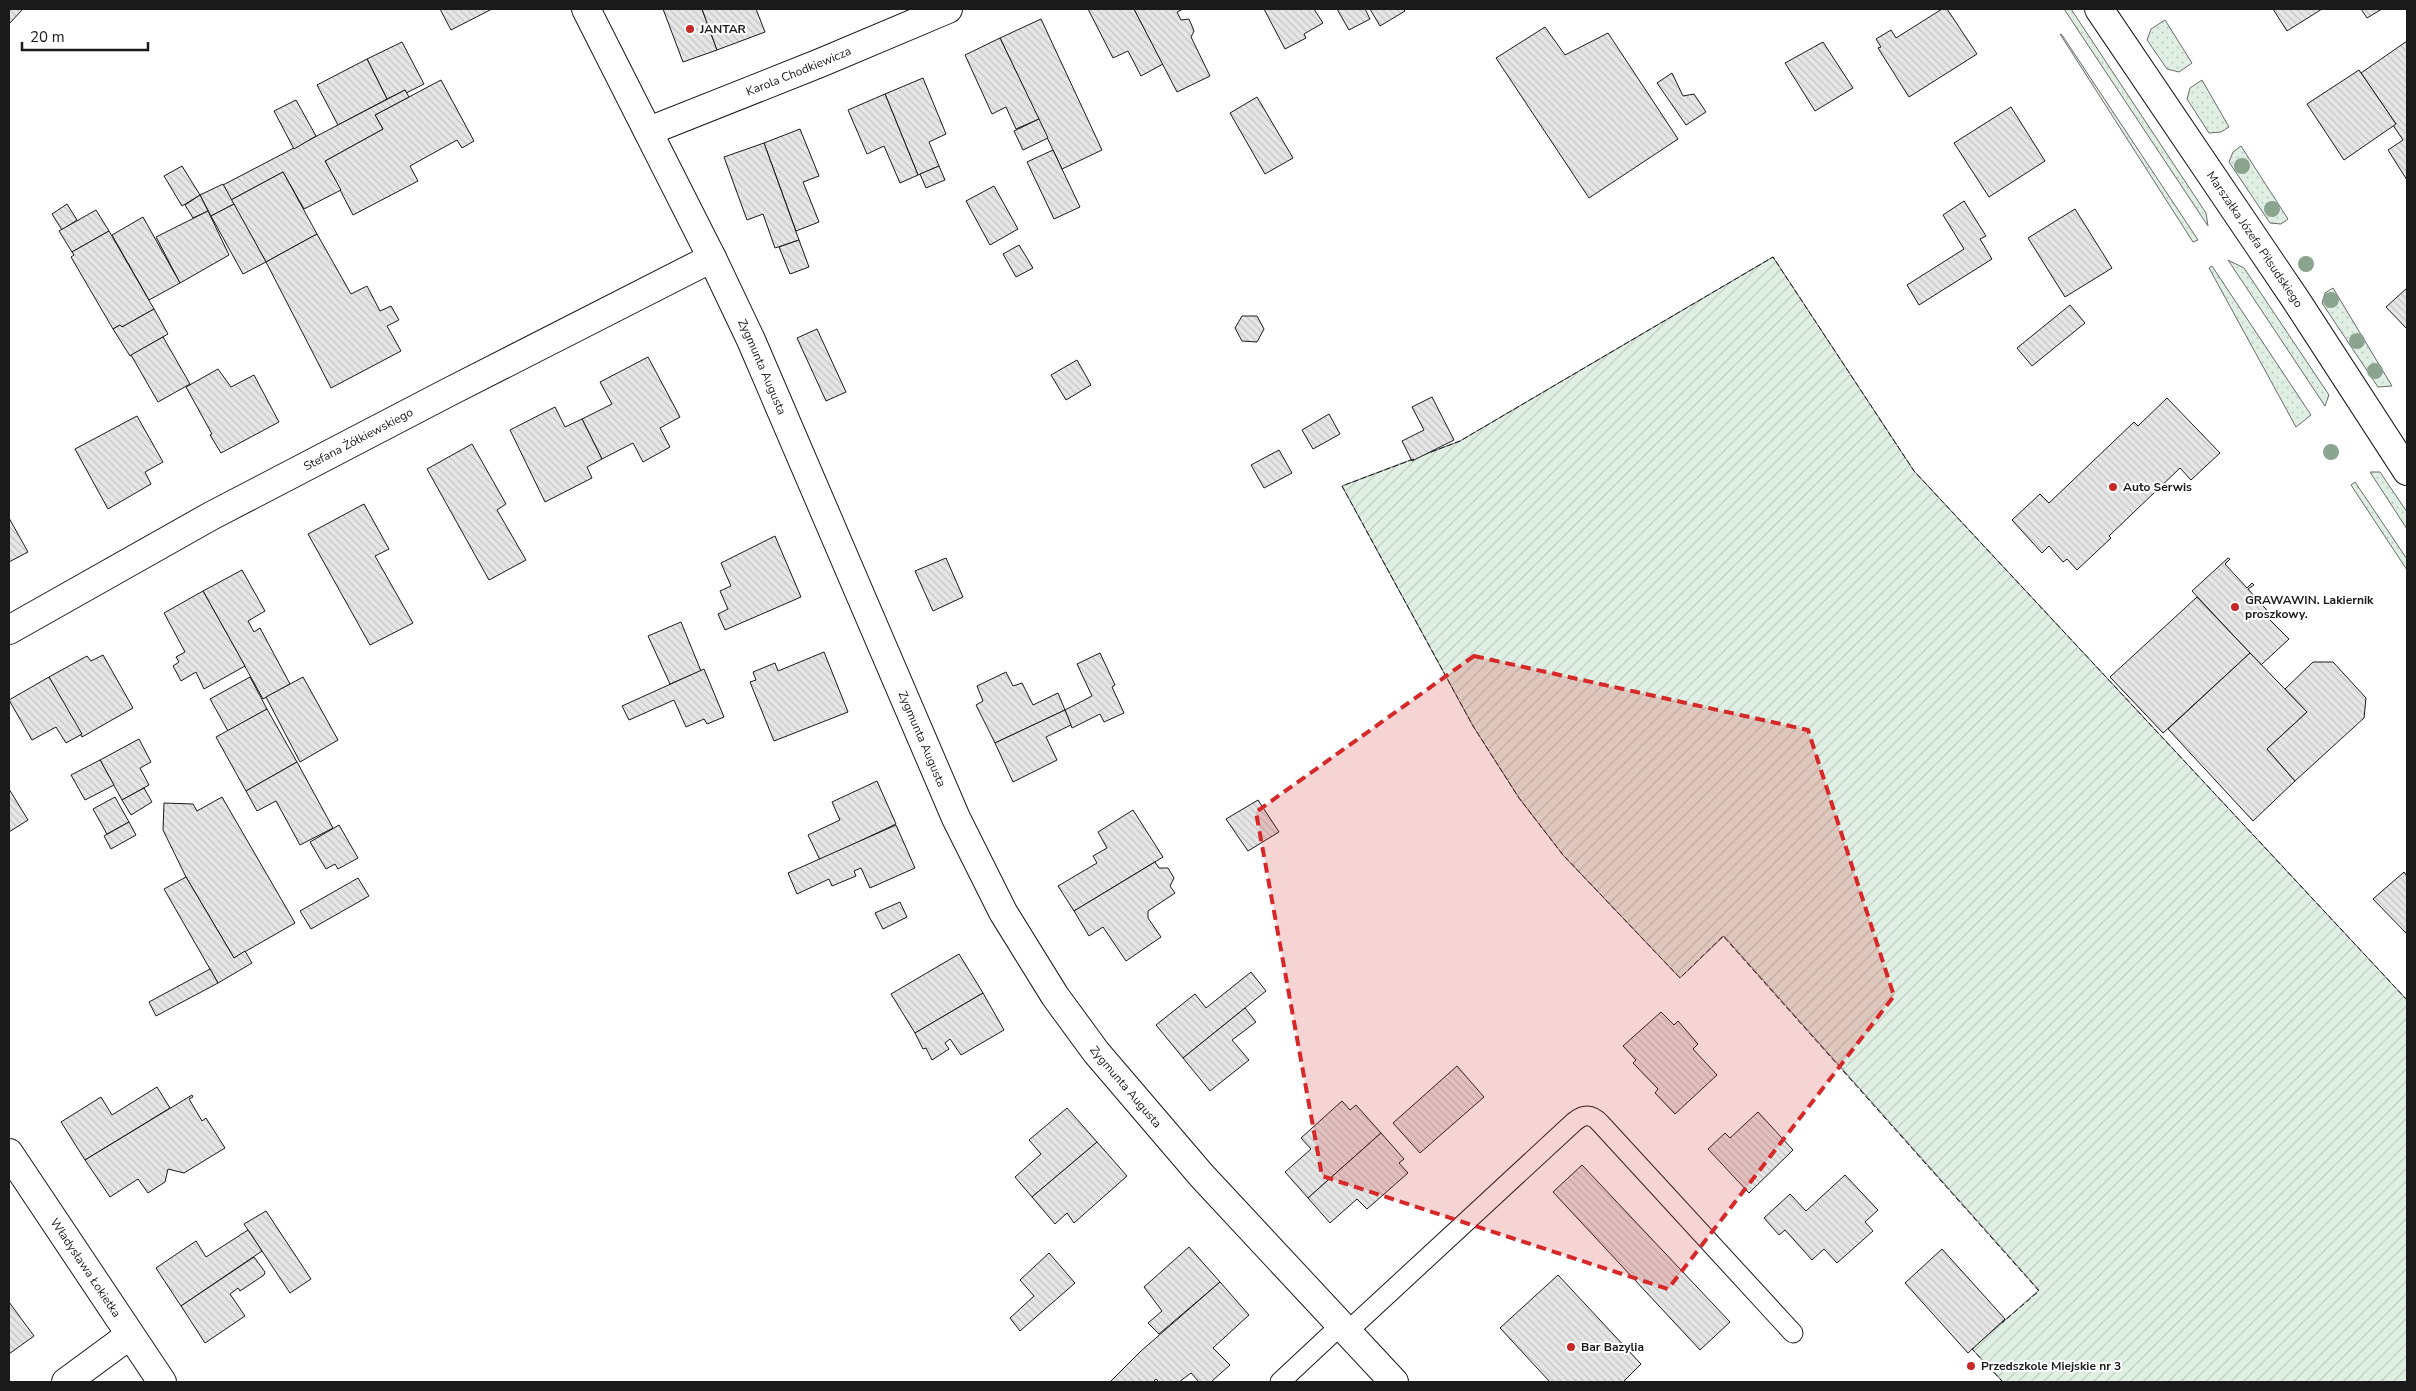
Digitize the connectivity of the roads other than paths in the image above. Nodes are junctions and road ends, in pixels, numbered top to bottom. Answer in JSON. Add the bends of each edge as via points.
{"nodes":[{"id":1,"x":586,"y":9,"type":"edge"},
{"id":2,"x":948,"y":9,"type":"edge"},
{"id":3,"x":2099,"y":9,"type":"edge"},
{"id":4,"x":649,"y":131,"type":"junction"},
{"id":5,"x":712,"y":258,"type":"junction"},
{"id":6,"x":2407,"y":471,"type":"edge"},
{"id":7,"x":9,"y":630,"type":"edge"},
{"id":8,"x":9,"y":1153,"type":"edge"},
{"id":9,"x":1344,"y":1328,"type":"junction"},
{"id":10,"x":1793,"y":1333,"type":"dead end"},
{"id":11,"x":130,"y":1335,"type":"junction"},
{"id":12,"x":66,"y":1382,"type":"edge"},
{"id":13,"x":162,"y":1382,"type":"edge"},
{"id":14,"x":1280,"y":1382,"type":"edge"},
{"id":15,"x":1394,"y":1382,"type":"edge"}],
"edges":[{"from":1,"to":4,"type":"street","name":"Zygmunta Augusta"},
{"from":2,"to":4,"type":"street","name":"Karola Chodkiewicza","via":[[820,64]]},
{"from":3,"to":6,"type":"street","name":"Marszałka Józefa Piłsudskiego"},
{"from":4,"to":5,"type":"street","name":"Zygmunta Augusta"},
{"from":5,"to":7,"type":"street","name":"Stefana Żółkiewskiego","via":[[211,516]]},
{"from":5,"to":9,"type":"street","name":"Zygmunta Augusta","via":[[751,340],[959,825],[1003,912],[1055,996],[1096,1052],[1202,1176]]},
{"from":8,"to":11,"type":"street","name":"Władysława Łokietka"},
{"from":9,"to":10,"type":"lane","via":[[1585,1115],[1596,1119]]},
{"from":9,"to":14,"type":"lane"},
{"from":9,"to":15,"type":"street","name":"Zygmunta Augusta"},
{"from":11,"to":12,"type":"street"},
{"from":11,"to":13,"type":"street","name":"Władysława Łokietka"}]}
